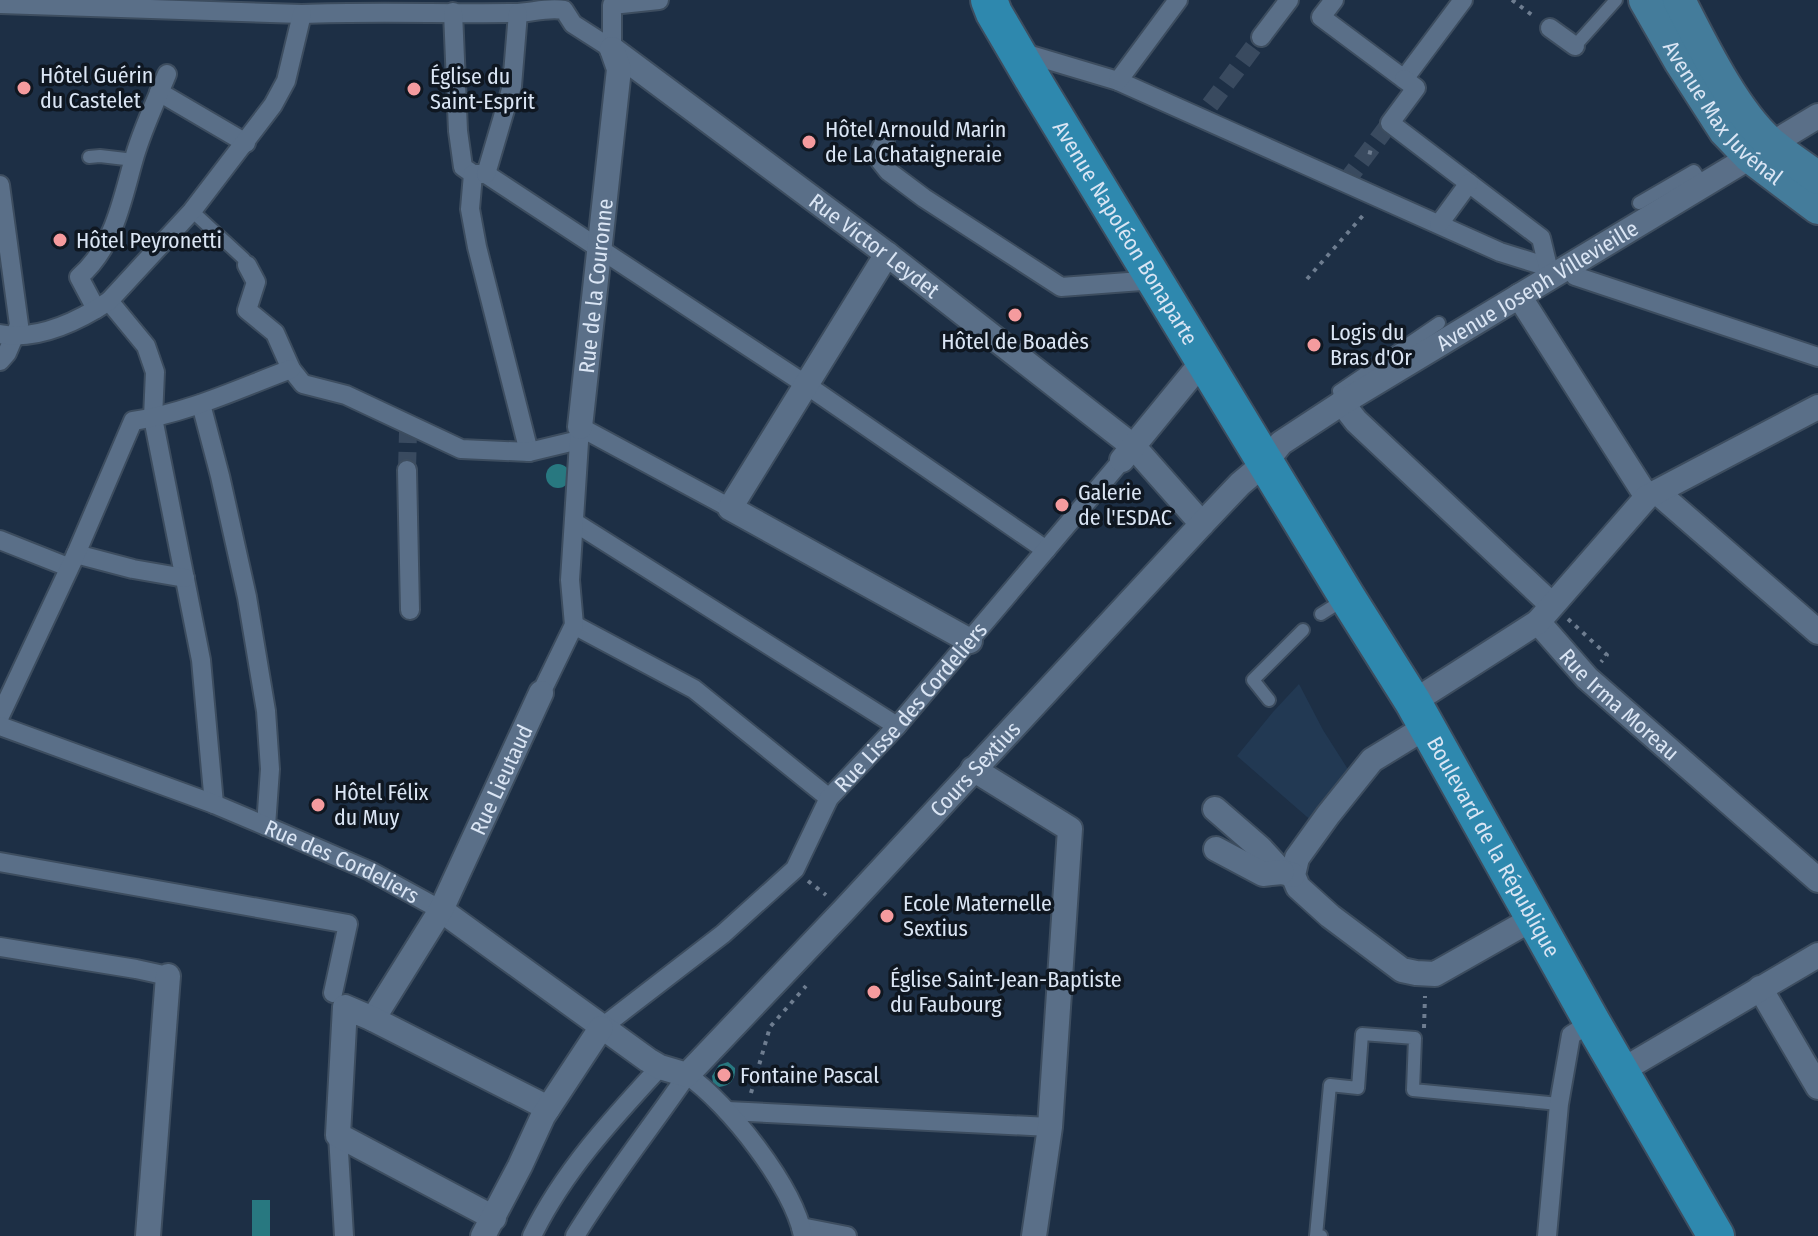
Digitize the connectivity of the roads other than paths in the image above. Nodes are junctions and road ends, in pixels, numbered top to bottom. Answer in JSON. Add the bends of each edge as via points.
{"nodes":[{"id":1,"x":659,"y":0,"type":"edge"},
{"id":2,"x":989,"y":0,"type":"edge"},
{"id":3,"x":1178,"y":0,"type":"edge"},
{"id":4,"x":1289,"y":0,"type":"edge"},
{"id":5,"x":1463,"y":0,"type":"edge"},
{"id":6,"x":1616,"y":0,"type":"edge"},
{"id":7,"x":1645,"y":0,"type":"edge"},
{"id":8,"x":1679,"y":0,"type":"edge"},
{"id":9,"x":28,"y":2,"type":"edge"},
{"id":10,"x":1327,"y":2,"type":"edge"},
{"id":11,"x":0,"y":4,"type":"edge"},
{"id":12,"x":143,"y":4,"type":"edge"},
{"id":13,"x":551,"y":4,"type":"edge"},
{"id":14,"x":351,"y":6,"type":"edge"},
{"id":15,"x":453,"y":12,"type":"junction"},
{"id":16,"x":518,"y":13,"type":"junction"},
{"id":17,"x":302,"y":14,"type":"junction"},
{"id":18,"x":1550,"y":28,"type":"road end"},
{"id":19,"x":1261,"y":37,"type":"tunnel mouth"},
{"id":20,"x":1575,"y":46,"type":"joint"},
{"id":21,"x":612,"y":49,"type":"junction"},
{"id":22,"x":1017,"y":54,"type":"junction"},
{"id":23,"x":167,"y":74,"type":"dead end"},
{"id":24,"x":1404,"y":79,"type":"junction"},
{"id":25,"x":1118,"y":81,"type":"junction"},
{"id":26,"x":159,"y":92,"type":"junction"},
{"id":27,"x":1818,"y":116,"type":"edge"},
{"id":28,"x":885,"y":141,"type":"dead end"},
{"id":29,"x":246,"y":143,"type":"junction"},
{"id":30,"x":1760,"y":150,"type":"junction"},
{"id":31,"x":89,"y":157,"type":"dead end"},
{"id":32,"x":134,"y":160,"type":"junction"},
{"id":33,"x":474,"y":172,"type":"junction"},
{"id":34,"x":1818,"y":178,"type":"edge"},
{"id":35,"x":1469,"y":183,"type":"junction"},
{"id":36,"x":0,"y":185,"type":"edge"},
{"id":37,"x":1703,"y":185,"type":"junction"},
{"id":38,"x":1639,"y":203,"type":"dead end"},
{"id":39,"x":1818,"y":208,"type":"edge"},
{"id":40,"x":192,"y":211,"type":"junction"},
{"id":41,"x":1439,"y":224,"type":"junction"},
{"id":42,"x":4,"y":234,"type":"edge"},
{"id":43,"x":599,"y":248,"type":"junction"},
{"id":44,"x":887,"y":254,"type":"junction"},
{"id":45,"x":247,"y":265,"type":"joint"},
{"id":46,"x":1575,"y":276,"type":"dead end"},
{"id":47,"x":1155,"y":280,"type":"junction"},
{"id":48,"x":1519,"y":296,"type":"junction"},
{"id":49,"x":102,"y":305,"type":"junction"},
{"id":50,"x":1439,"y":323,"type":"dead end"},
{"id":51,"x":7,"y":335,"type":"edge"},
{"id":52,"x":1818,"y":357,"type":"edge"},
{"id":53,"x":0,"y":361,"type":"edge"},
{"id":54,"x":1203,"y":361,"type":"junction"},
{"id":55,"x":291,"y":369,"type":"junction"},
{"id":56,"x":805,"y":384,"type":"junction"},
{"id":57,"x":1342,"y":403,"type":"junction"},
{"id":58,"x":201,"y":404,"type":"junction"},
{"id":59,"x":1818,"y":407,"type":"edge"},
{"id":60,"x":153,"y":418,"type":"junction"},
{"id":61,"x":580,"y":434,"type":"junction"},
{"id":62,"x":529,"y":452,"type":"junction"},
{"id":63,"x":1128,"y":454,"type":"junction"},
{"id":64,"x":1265,"y":463,"type":"junction"},
{"id":65,"x":407,"y":470,"type":"tunnel mouth"},
{"id":66,"x":1652,"y":495,"type":"junction"},
{"id":67,"x":730,"y":508,"type":"junction"},
{"id":68,"x":574,"y":522,"type":"junction"},
{"id":69,"x":1202,"y":524,"type":"junction"},
{"id":70,"x":0,"y":540,"type":"edge"},
{"id":71,"x":1046,"y":550,"type":"junction"},
{"id":72,"x":72,"y":560,"type":"junction"},
{"id":73,"x":185,"y":578,"type":"junction"},
{"id":74,"x":410,"y":610,"type":"dead end"},
{"id":75,"x":1545,"y":613,"type":"junction"},
{"id":76,"x":574,"y":625,"type":"junction"},
{"id":77,"x":1303,"y":630,"type":"dead end"},
{"id":78,"x":1818,"y":632,"type":"edge"},
{"id":79,"x":970,"y":641,"type":"junction"},
{"id":80,"x":541,"y":693,"type":"joint"},
{"id":81,"x":1269,"y":700,"type":"dead end"},
{"id":82,"x":1420,"y":715,"type":"junction"},
{"id":83,"x":0,"y":716,"type":"edge"},
{"id":84,"x":0,"y":726,"type":"edge"},
{"id":85,"x":897,"y":726,"type":"junction"},
{"id":86,"x":973,"y":769,"type":"junction"},
{"id":87,"x":829,"y":798,"type":"junction"},
{"id":88,"x":214,"y":804,"type":"junction"},
{"id":89,"x":1215,"y":809,"type":"dead end"},
{"id":90,"x":266,"y":826,"type":"junction"},
{"id":91,"x":1216,"y":849,"type":"dead end"},
{"id":92,"x":0,"y":862,"type":"edge"},
{"id":93,"x":1288,"y":874,"type":"junction"},
{"id":94,"x":1818,"y":880,"type":"edge"},
{"id":95,"x":441,"y":910,"type":"junction"},
{"id":96,"x":1534,"y":918,"type":"junction"},
{"id":97,"x":0,"y":947,"type":"edge"},
{"id":98,"x":1818,"y":955,"type":"edge"},
{"id":99,"x":168,"y":976,"type":"joint"},
{"id":100,"x":1760,"y":988,"type":"junction"},
{"id":101,"x":339,"y":1000,"type":"junction"},
{"id":102,"x":373,"y":1019,"type":"junction"},
{"id":103,"x":1592,"y":1022,"type":"junction"},
{"id":104,"x":601,"y":1028,"type":"junction"},
{"id":105,"x":654,"y":1064,"type":"junction"},
{"id":106,"x":1621,"y":1071,"type":"junction"},
{"id":107,"x":687,"y":1075,"type":"junction"},
{"id":108,"x":1818,"y":1087,"type":"edge"},
{"id":109,"x":1559,"y":1104,"type":"junction"},
{"id":110,"x":548,"y":1108,"type":"junction"},
{"id":111,"x":724,"y":1108,"type":"junction"},
{"id":112,"x":1050,"y":1127,"type":"junction"},
{"id":113,"x":338,"y":1135,"type":"junction"},
{"id":114,"x":489,"y":1227,"type":"edge"},
{"id":115,"x":1708,"y":1229,"type":"edge"},
{"id":116,"x":802,"y":1232,"type":"edge"},
{"id":117,"x":148,"y":1236,"type":"edge"},
{"id":118,"x":344,"y":1236,"type":"edge"},
{"id":119,"x":532,"y":1236,"type":"edge"},
{"id":120,"x":575,"y":1236,"type":"edge"},
{"id":121,"x":847,"y":1236,"type":"edge"},
{"id":122,"x":1034,"y":1236,"type":"edge"},
{"id":123,"x":1321,"y":1236,"type":"edge"},
{"id":124,"x":1547,"y":1236,"type":"edge"}],
"edges":[{"from":1,"to":21,"type":"street","via":[[612,5]]},
{"from":2,"to":22,"type":"main road","name":"Avenue Napoléon Bonaparte"},
{"from":3,"to":25,"type":"street"},
{"from":4,"to":19,"type":"street"},
{"from":5,"to":24,"type":"street"},
{"from":6,"to":20,"type":"lane"},
{"from":7,"to":30,"type":"main road","name":"Avenue Max Juvénal","via":[[1725,131]]},
{"from":8,"to":30,"type":"main road","name":"Avenue Max Juvénal","via":[[1748,118]]},
{"from":9,"to":11,"type":"street"},
{"from":9,"to":12,"type":"street"},
{"from":10,"to":24,"type":"street","via":[[1321,17]]},
{"from":12,"to":17,"type":"street"},
{"from":13,"to":16,"type":"street"},
{"from":13,"to":21,"type":"street"},
{"from":14,"to":15,"type":"street"},
{"from":14,"to":17,"type":"street"},
{"from":15,"to":16,"type":"street"},
{"from":15,"to":33,"type":"street","via":[[458,131]]},
{"from":16,"to":33,"type":"street","via":[[512,86]]},
{"from":17,"to":29,"type":"street","via":[[286,81]]},
{"from":18,"to":20,"type":"street"},
{"from":21,"to":43,"type":"street","name":"Rue de la Couronne","via":[[619,69]]},
{"from":21,"to":44,"type":"street","name":"Rue Victor Leydet"},
{"from":22,"to":25,"type":"street"},
{"from":22,"to":47,"type":"main road","name":"Avenue Napoléon Bonaparte"},
{"from":23,"to":26,"type":"street"},
{"from":24,"to":35,"type":"street","via":[[1416,88],[1390,123]]},
{"from":25,"to":41,"type":"street","via":[[1206,112]]},
{"from":26,"to":29,"type":"street"},
{"from":26,"to":32,"type":"street"},
{"from":27,"to":30,"type":"street","name":"Avenue Joseph Villevieille"},
{"from":28,"to":47,"type":"street","via":[[879,152],[888,171],[1061,287]]},
{"from":29,"to":40,"type":"street"},
{"from":30,"to":34,"type":"main road","name":"Avenue Max Juvénal"},
{"from":30,"to":37,"type":"street","name":"Avenue Joseph Villevieille"},
{"from":30,"to":39,"type":"main road","name":"Avenue Max Juvénal"},
{"from":31,"to":32,"type":"lane"},
{"from":32,"to":49,"type":"street","via":[[109,238],[79,277]]},
{"from":33,"to":43,"type":"street"},
{"from":33,"to":62,"type":"street","via":[[470,209],[477,247]]},
{"from":35,"to":41,"type":"street"},
{"from":35,"to":41,"type":"street","via":[[1541,238],[1548,267]]},
{"from":36,"to":42,"type":"street"},
{"from":37,"to":38,"type":"lane","via":[[1694,171]]},
{"from":37,"to":48,"type":"street","name":"Avenue Joseph Villevieille"},
{"from":40,"to":45,"type":"lane"},
{"from":40,"to":49,"type":"street"},
{"from":42,"to":51,"type":"street","via":[[19,325]]},
{"from":43,"to":56,"type":"street"},
{"from":43,"to":61,"type":"street","name":"Rue de la Couronne"},
{"from":44,"to":56,"type":"street"},
{"from":44,"to":63,"type":"street","name":"Rue Victor Leydet"},
{"from":45,"to":55,"type":"street","via":[[256,282],[247,310],[275,333]]},
{"from":46,"to":52,"type":"street"},
{"from":47,"to":54,"type":"main road","name":"Avenue Napoléon Bonaparte"},
{"from":48,"to":57,"type":"street","name":"Avenue Joseph Villevieille"},
{"from":48,"to":66,"type":"street"},
{"from":49,"to":51,"type":"street","via":[[47,332]]},
{"from":49,"to":60,"type":"street","via":[[146,346],[155,372]]},
{"from":50,"to":57,"type":"lane","via":[[1339,391]]},
{"from":51,"to":53,"type":"street","via":[[7,353]]},
{"from":54,"to":63,"type":"street","name":"Rue Lisse des Cordeliers"},
{"from":54,"to":64,"type":"main road","name":"Avenue Napoléon Bonaparte"},
{"from":55,"to":58,"type":"street"},
{"from":55,"to":62,"type":"street","via":[[303,384],[346,395],[461,449]]},
{"from":56,"to":67,"type":"street"},
{"from":56,"to":71,"type":"street"},
{"from":57,"to":64,"type":"street","name":"Avenue Joseph Villevieille","via":[[1281,443]]},
{"from":57,"to":75,"type":"street","name":"Rue Irma Moreau"},
{"from":58,"to":60,"type":"street"},
{"from":58,"to":90,"type":"street","via":[[247,597],[266,711]]},
{"from":59,"to":66,"type":"street"},
{"from":60,"to":72,"type":"street","via":[[133,421]]},
{"from":60,"to":73,"type":"street"},
{"from":61,"to":62,"type":"street"},
{"from":61,"to":67,"type":"street"},
{"from":61,"to":68,"type":"street","name":"Rue de la Couronne"},
{"from":63,"to":69,"type":"street","name":"Rue Victor Leydet"},
{"from":63,"to":71,"type":"street","name":"Rue Lisse des Cordeliers"},
{"from":64,"to":69,"type":"street","name":"Cours Sextius"},
{"from":64,"to":82,"type":"main road","name":"Boulevard de la République","via":[[1334,606]]},
{"from":65,"to":74,"type":"street"},
{"from":66,"to":75,"type":"street"},
{"from":66,"to":78,"type":"street"},
{"from":67,"to":79,"type":"street"},
{"from":68,"to":76,"type":"street"},
{"from":68,"to":85,"type":"street"},
{"from":69,"to":86,"type":"street","name":"Cours Sextius"},
{"from":70,"to":72,"type":"street"},
{"from":71,"to":79,"type":"street","name":"Rue Lisse des Cordeliers"},
{"from":72,"to":73,"type":"street"},
{"from":72,"to":83,"type":"street"},
{"from":73,"to":88,"type":"street","via":[[201,660]]},
{"from":75,"to":82,"type":"street"},
{"from":75,"to":94,"type":"street","name":"Rue Irma Moreau","via":[[1587,678]]},
{"from":76,"to":80,"type":"street","name":"Rue Lieutaud"},
{"from":76,"to":87,"type":"street","via":[[694,689]]},
{"from":77,"to":81,"type":"lane","via":[[1253,680]]},
{"from":79,"to":85,"type":"street","name":"Rue Lisse des Cordeliers"},
{"from":80,"to":95,"type":"street","name":"Rue Lieutaud"},
{"from":82,"to":93,"type":"street","via":[[1372,760]]},
{"from":82,"to":96,"type":"main road","name":"Boulevard de la République"},
{"from":84,"to":88,"type":"street","name":"Rue des Cordeliers"},
{"from":85,"to":87,"type":"street","name":"Rue Lisse des Cordeliers"},
{"from":86,"to":107,"type":"street","name":"Cours Sextius"},
{"from":86,"to":112,"type":"street","via":[[1070,829]]},
{"from":87,"to":104,"type":"street","name":"Rue Lisse des Cordeliers","via":[[795,869],[723,934]]},
{"from":88,"to":90,"type":"street","name":"Rue des Cordeliers"},
{"from":89,"to":93,"type":"street"},
{"from":90,"to":95,"type":"street","name":"Rue des Cordeliers","via":[[370,871]]},
{"from":91,"to":93,"type":"street","via":[[1263,874]]},
{"from":92,"to":101,"type":"street","via":[[348,924]]},
{"from":93,"to":96,"type":"street","via":[[1330,916],[1402,970],[1435,974]]},
{"from":95,"to":102,"type":"street","name":"Rue Lieutaud"},
{"from":95,"to":104,"type":"street","name":"Rue des Cordeliers"},
{"from":96,"to":103,"type":"main road","name":"Boulevard de la République"},
{"from":97,"to":99,"type":"street"},
{"from":98,"to":100,"type":"street"},
{"from":99,"to":117,"type":"street"},
{"from":100,"to":106,"type":"street"},
{"from":100,"to":108,"type":"street"},
{"from":101,"to":102,"type":"street"},
{"from":101,"to":113,"type":"street"},
{"from":102,"to":110,"type":"street"},
{"from":103,"to":106,"type":"main road","name":"Boulevard de la République"},
{"from":103,"to":109,"type":"street","via":[[1571,1035]]},
{"from":104,"to":105,"type":"street","name":"Rue des Cordeliers"},
{"from":104,"to":110,"type":"street"},
{"from":105,"to":107,"type":"street"},
{"from":105,"to":119,"type":"street","via":[[576,1163]]},
{"from":106,"to":115,"type":"main road","name":"Boulevard de la République"},
{"from":107,"to":111,"type":"street"},
{"from":107,"to":120,"type":"street","name":"Cours Sextius"},
{"from":109,"to":123,"type":"lane","via":[[1413,1090],[1415,1038],[1362,1034],[1358,1088],[1330,1085],[1316,1236]]},
{"from":109,"to":124,"type":"street"},
{"from":110,"to":114,"type":"street"},
{"from":111,"to":112,"type":"street"},
{"from":111,"to":116,"type":"street","via":[[764,1158]]},
{"from":112,"to":122,"type":"street"},
{"from":113,"to":114,"type":"street"},
{"from":113,"to":118,"type":"street"},
{"from":116,"to":121,"type":"street"}]}
